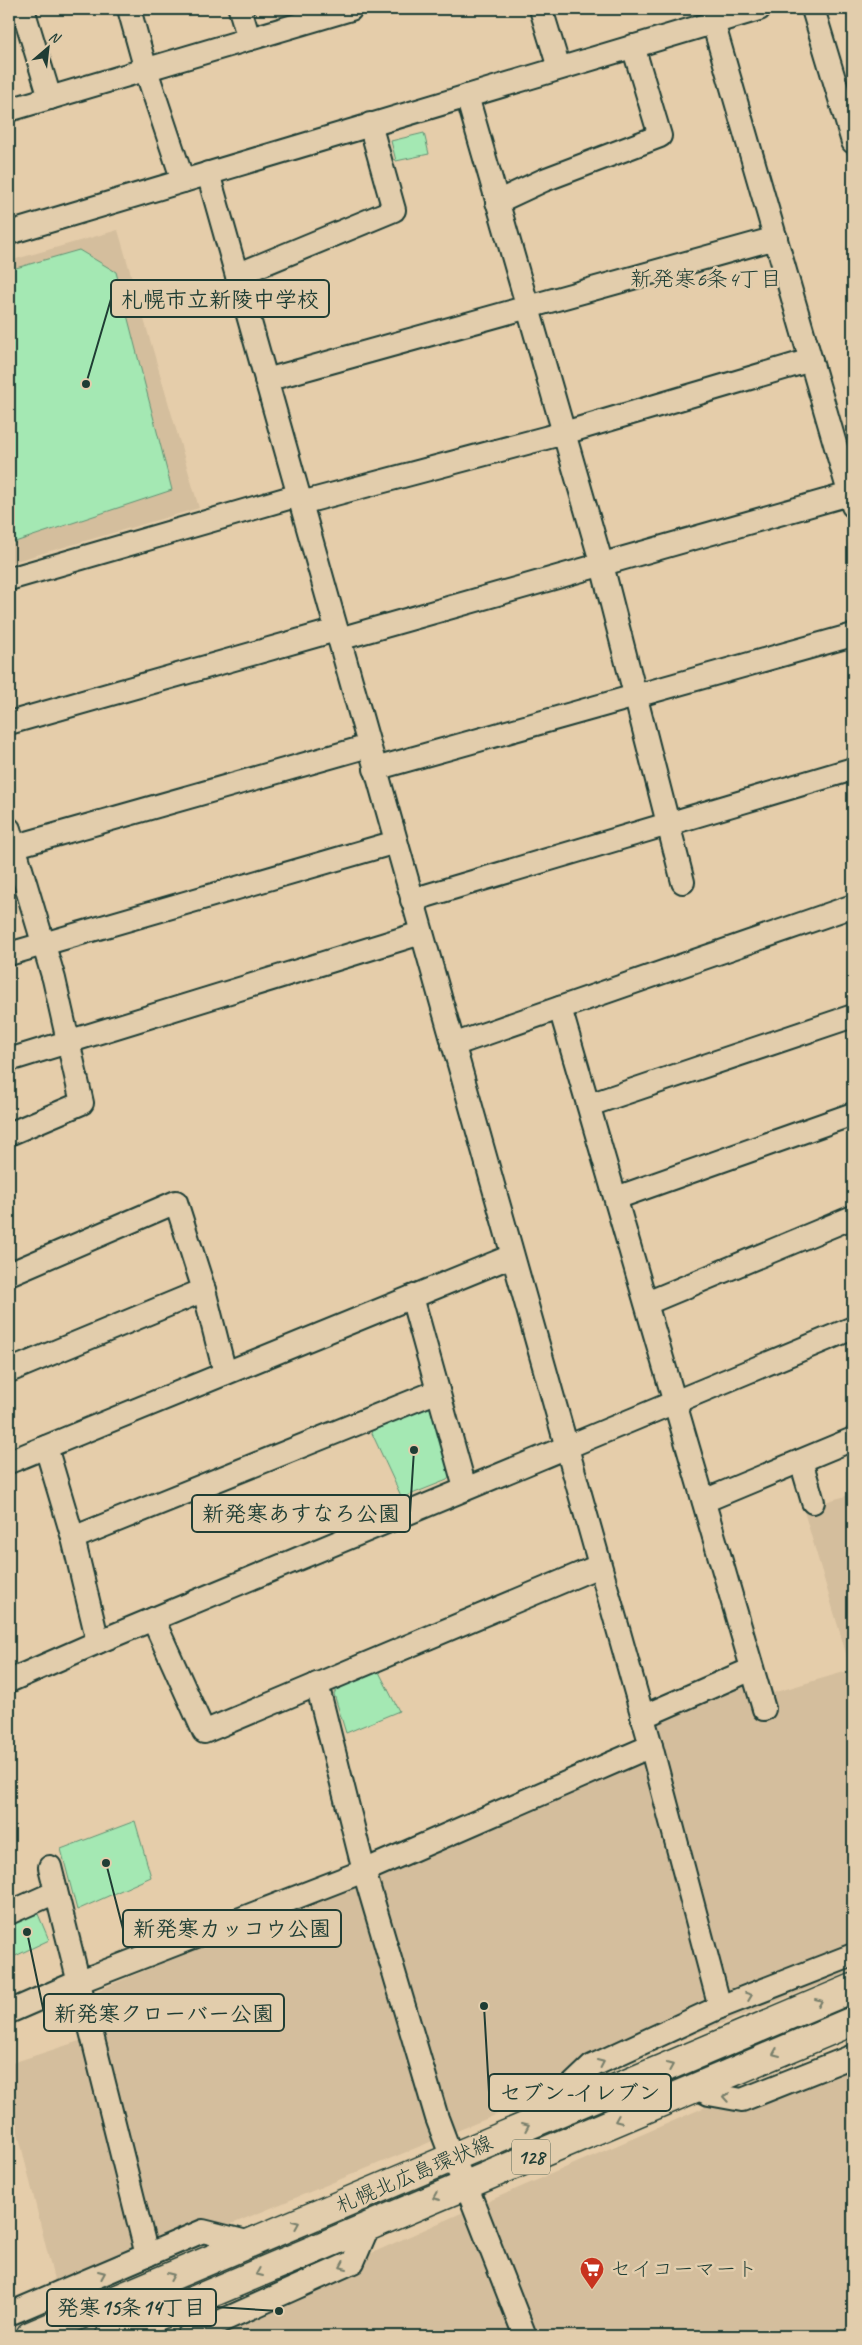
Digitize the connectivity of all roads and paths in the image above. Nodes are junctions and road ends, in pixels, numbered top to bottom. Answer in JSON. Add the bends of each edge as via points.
{"nodes":[{"id":1,"x":23,"y":9,"type":"edge"},
{"id":2,"x":129,"y":9,"type":"edge"},
{"id":3,"x":240,"y":9,"type":"edge"},
{"id":4,"x":541,"y":9,"type":"edge"},
{"id":5,"x":759,"y":9,"type":"edge"},
{"id":6,"x":813,"y":9,"type":"edge"},
{"id":7,"x":343,"y":10,"type":"edge"},
{"id":8,"x":714,"y":22,"type":"junction"},
{"id":9,"x":249,"y":39,"type":"junction"},
{"id":10,"x":633,"y":46,"type":"junction"},
{"id":11,"x":559,"y":68,"type":"junction"},
{"id":12,"x":146,"y":70,"type":"junction"},
{"id":13,"x":846,"y":95,"type":"edge"},
{"id":14,"x":467,"y":96,"type":"junction"},
{"id":15,"x":50,"y":98,"type":"junction"},
{"id":16,"x":9,"y":110,"type":"edge"},
{"id":17,"x":370,"y":124,"type":"junction"},
{"id":18,"x":853,"y":142,"type":"edge"},
{"id":19,"x":208,"y":173,"type":"junction"},
{"id":20,"x":184,"y":181,"type":"junction"},
{"id":21,"x":497,"y":202,"type":"junction"},
{"id":22,"x":9,"y":233,"type":"edge"},
{"id":23,"x":776,"y":238,"type":"junction"},
{"id":24,"x":237,"y":275,"type":"junction"},
{"id":25,"x":527,"y":307,"type":"junction"},
{"id":26,"x":811,"y":360,"type":"junction"},
{"id":27,"x":266,"y":380,"type":"junction"},
{"id":28,"x":564,"y":433,"type":"junction"},
{"id":29,"x":852,"y":498,"type":"edge"},
{"id":30,"x":300,"y":499,"type":"junction"},
{"id":31,"x":602,"y":565,"type":"junction"},
{"id":32,"x":9,"y":579,"type":"edge"},
{"id":33,"x":338,"y":634,"type":"junction"},
{"id":34,"x":853,"y":635,"type":"edge"},
{"id":35,"x":636,"y":694,"type":"junction"},
{"id":36,"x":9,"y":723,"type":"edge"},
{"id":37,"x":369,"y":746,"type":"junction"},
{"id":38,"x":375,"y":768,"type":"junction"},
{"id":39,"x":853,"y":770,"type":"edge"},
{"id":40,"x":669,"y":824,"type":"junction"},
{"id":41,"x":10,"y":841,"type":"edge"},
{"id":42,"x":396,"y":842,"type":"junction"},
{"id":43,"x":683,"y":882,"type":"dead end"},
{"id":44,"x":412,"y":900,"type":"junction"},
{"id":45,"x":853,"y":906,"type":"edge"},
{"id":46,"x":421,"y":933,"type":"junction"},
{"id":47,"x":43,"y":944,"type":"junction"},
{"id":48,"x":9,"y":954,"type":"edge"},
{"id":49,"x":560,"y":1008,"type":"junction"},
{"id":50,"x":853,"y":1016,"type":"edge"},
{"id":51,"x":69,"y":1042,"type":"junction"},
{"id":52,"x":453,"y":1045,"type":"junction"},
{"id":53,"x":9,"y":1060,"type":"edge"},
{"id":54,"x":589,"y":1105,"type":"junction"},
{"id":55,"x":853,"y":1114,"type":"edge"},
{"id":56,"x":9,"y":1134,"type":"edge"},
{"id":57,"x":616,"y":1198,"type":"junction"},
{"id":58,"x":853,"y":1217,"type":"edge"},
{"id":59,"x":512,"y":1256,"type":"junction"},
{"id":60,"x":9,"y":1274,"type":"edge"},
{"id":61,"x":204,"y":1290,"type":"junction"},
{"id":62,"x":412,"y":1297,"type":"junction"},
{"id":63,"x":646,"y":1303,"type":"junction"},
{"id":64,"x":853,"y":1328,"type":"edge"},
{"id":65,"x":9,"y":1371,"type":"edge"},
{"id":66,"x":225,"y":1373,"type":"junction"},
{"id":67,"x":438,"y":1391,"type":"junction"},
{"id":68,"x":676,"y":1403,"type":"junction"},
{"id":69,"x":853,"y":1439,"type":"edge"},
{"id":70,"x":46,"y":1447,"type":"junction"},
{"id":71,"x":567,"y":1448,"type":"junction"},
{"id":72,"x":800,"y":1461,"type":"junction"},
{"id":73,"x":9,"y":1462,"type":"edge"},
{"id":74,"x":465,"y":1488,"type":"junction"},
{"id":75,"x":704,"y":1501,"type":"junction"},
{"id":76,"x":813,"y":1502,"type":"dead end"},
{"id":77,"x":73,"y":1538,"type":"junction"},
{"id":78,"x":599,"y":1566,"type":"junction"},
{"id":79,"x":152,"y":1619,"type":"junction"},
{"id":80,"x":98,"y":1642,"type":"junction"},
{"id":81,"x":752,"y":1668,"type":"junction"},
{"id":82,"x":9,"y":1681,"type":"edge"},
{"id":83,"x":317,"y":1684,"type":"junction"},
{"id":84,"x":764,"y":1709,"type":"dead end"},
{"id":85,"x":642,"y":1717,"type":"junction"},
{"id":86,"x":651,"y":1746,"type":"junction"},
{"id":87,"x":50,"y":1867,"type":"dead end"},
{"id":88,"x":364,"y":1872,"type":"junction"},
{"id":89,"x":56,"y":1892,"type":"junction"},
{"id":90,"x":9,"y":1913,"type":"edge"},
{"id":91,"x":853,"y":1955,"type":"edge"},
{"id":92,"x":78,"y":1982,"type":"junction"},
{"id":93,"x":853,"y":1988,"type":"edge"},
{"id":94,"x":720,"y":2007,"type":"junction"},
{"id":95,"x":9,"y":2012,"type":"edge"},
{"id":96,"x":853,"y":2021,"type":"edge"},
{"id":97,"x":853,"y":2056,"type":"edge"},
{"id":98,"x":695,"y":2087,"type":"junction"},
{"id":99,"x":560,"y":2112,"type":"junction"},
{"id":100,"x":452,"y":2158,"type":"junction"},
{"id":101,"x":466,"y":2185,"type":"junction"},
{"id":102,"x":368,"y":2227,"type":"junction"},
{"id":103,"x":251,"y":2243,"type":"junction"},
{"id":104,"x":147,"y":2255,"type":"junction"},
{"id":105,"x":9,"y":2314,"type":"edge"},
{"id":106,"x":30,"y":2336,"type":"edge"},
{"id":107,"x":110,"y":2336,"type":"edge"},
{"id":108,"x":188,"y":2336,"type":"edge"},
{"id":109,"x":525,"y":2336,"type":"edge"}],
"edges":[{"from":1,"to":15,"type":"street"},
{"from":2,"to":12,"type":"street"},
{"from":3,"to":9,"type":"street"},
{"from":4,"to":11,"type":"street"},
{"from":5,"to":8,"type":"street"},
{"from":6,"to":13,"type":"street"},
{"from":7,"to":9,"type":"street"},
{"from":8,"to":10,"type":"street"},
{"from":8,"to":23,"type":"street"},
{"from":9,"to":12,"type":"street"},
{"from":10,"to":11,"type":"street"},
{"from":10,"to":21,"type":"street","via":[[660,136],[544,180]]},
{"from":11,"to":14,"type":"street"},
{"from":12,"to":15,"type":"street"},
{"from":12,"to":20,"type":"street"},
{"from":13,"to":18,"type":"street"},
{"from":14,"to":17,"type":"street"},
{"from":14,"to":21,"type":"street"},
{"from":15,"to":16,"type":"street"},
{"from":17,"to":19,"type":"street"},
{"from":17,"to":24,"type":"street","via":[[394,210]]},
{"from":19,"to":20,"type":"street"},
{"from":19,"to":24,"type":"street"},
{"from":20,"to":22,"type":"street"},
{"from":21,"to":25,"type":"street"},
{"from":23,"to":25,"type":"street"},
{"from":23,"to":26,"type":"street"},
{"from":24,"to":27,"type":"street"},
{"from":25,"to":27,"type":"street"},
{"from":25,"to":28,"type":"street"},
{"from":26,"to":28,"type":"street"},
{"from":26,"to":29,"type":"street"},
{"from":27,"to":30,"type":"street"},
{"from":28,"to":30,"type":"street"},
{"from":28,"to":31,"type":"street"},
{"from":29,"to":31,"type":"street"},
{"from":30,"to":32,"type":"street"},
{"from":30,"to":33,"type":"street"},
{"from":31,"to":33,"type":"street"},
{"from":31,"to":35,"type":"street"},
{"from":33,"to":36,"type":"street"},
{"from":33,"to":37,"type":"street"},
{"from":34,"to":35,"type":"street"},
{"from":35,"to":38,"type":"street"},
{"from":35,"to":40,"type":"street"},
{"from":37,"to":38,"type":"street"},
{"from":37,"to":41,"type":"street"},
{"from":38,"to":42,"type":"street"},
{"from":39,"to":40,"type":"street"},
{"from":40,"to":43,"type":"street"},
{"from":40,"to":44,"type":"street"},
{"from":41,"to":47,"type":"street"},
{"from":42,"to":44,"type":"street"},
{"from":42,"to":47,"type":"street"},
{"from":44,"to":46,"type":"street"},
{"from":45,"to":49,"type":"street"},
{"from":46,"to":51,"type":"street"},
{"from":46,"to":52,"type":"street"},
{"from":47,"to":48,"type":"street"},
{"from":47,"to":51,"type":"street"},
{"from":49,"to":52,"type":"street"},
{"from":49,"to":54,"type":"street"},
{"from":50,"to":54,"type":"street"},
{"from":51,"to":53,"type":"street"},
{"from":51,"to":56,"type":"street","via":[[82,1103]]},
{"from":52,"to":59,"type":"street"},
{"from":54,"to":57,"type":"street"},
{"from":55,"to":57,"type":"street"},
{"from":57,"to":63,"type":"street"},
{"from":58,"to":63,"type":"street"},
{"from":59,"to":62,"type":"street"},
{"from":59,"to":71,"type":"street"},
{"from":60,"to":61,"type":"street","via":[[176,1202]]},
{"from":61,"to":65,"type":"street"},
{"from":61,"to":66,"type":"street"},
{"from":62,"to":66,"type":"street"},
{"from":62,"to":67,"type":"street"},
{"from":63,"to":68,"type":"street"},
{"from":64,"to":68,"type":"street"},
{"from":66,"to":70,"type":"street"},
{"from":67,"to":74,"type":"street"},
{"from":67,"to":77,"type":"street"},
{"from":68,"to":71,"type":"street"},
{"from":68,"to":75,"type":"street"},
{"from":69,"to":72,"type":"street"},
{"from":70,"to":73,"type":"street"},
{"from":70,"to":77,"type":"street"},
{"from":71,"to":74,"type":"street"},
{"from":71,"to":78,"type":"street"},
{"from":72,"to":75,"type":"street"},
{"from":72,"to":76,"type":"street"},
{"from":74,"to":79,"type":"street"},
{"from":75,"to":81,"type":"street"},
{"from":77,"to":80,"type":"street"},
{"from":78,"to":83,"type":"street"},
{"from":78,"to":85,"type":"street"},
{"from":79,"to":80,"type":"street"},
{"from":79,"to":83,"type":"street","via":[[204,1732]]},
{"from":80,"to":82,"type":"street"},
{"from":81,"to":84,"type":"street"},
{"from":81,"to":85,"type":"street"},
{"from":83,"to":88,"type":"street"},
{"from":85,"to":86,"type":"street"},
{"from":86,"to":88,"type":"street"},
{"from":86,"to":94,"type":"street"},
{"from":87,"to":89,"type":"street"},
{"from":88,"to":92,"type":"street"},
{"from":88,"to":100,"type":"street","via":[[437,2118]]},
{"from":89,"to":90,"type":"street"},
{"from":89,"to":92,"type":"street"},
{"from":94,"to":91,"type":"street","one_way":true},
{"from":92,"to":95,"type":"street"},
{"from":92,"to":104,"type":"street"},
{"from":99,"to":93,"type":"main road","name":"札幌北広島環状線","number":"128","one_way":true},
{"from":99,"to":94,"type":"street","one_way":true,"via":[[570,2086],[592,2066]]},
{"from":96,"to":98,"type":"main road","name":"札幌北広島環状線","number":"128","one_way":true},
{"from":97,"to":98,"type":"street","one_way":true,"via":[[742,2100],[708,2094]]},
{"from":98,"to":101,"type":"main road","name":"札幌北広島環状線","number":"128","one_way":true},
{"from":100,"to":99,"type":"main road","name":"札幌北広島環状線","number":"128","one_way":true},
{"from":100,"to":101,"type":"street"},
{"from":103,"to":100,"type":"main road","name":"札幌北広島環状線","number":"128","one_way":true},
{"from":101,"to":102,"type":"main road","name":"札幌北広島環状線","number":"128","one_way":true},
{"from":101,"to":109,"type":"street"},
{"from":102,"to":107,"type":"main road","name":"札幌北広島環状線","number":"128","one_way":true},
{"from":102,"to":108,"type":"street","one_way":true,"via":[[353,2262]]},
{"from":103,"to":104,"type":"street","via":[[203,2231]]},
{"from":106,"to":103,"type":"main road","name":"札幌北広島環状線","number":"128","one_way":true},
{"from":105,"to":104,"type":"street","one_way":true}]}
